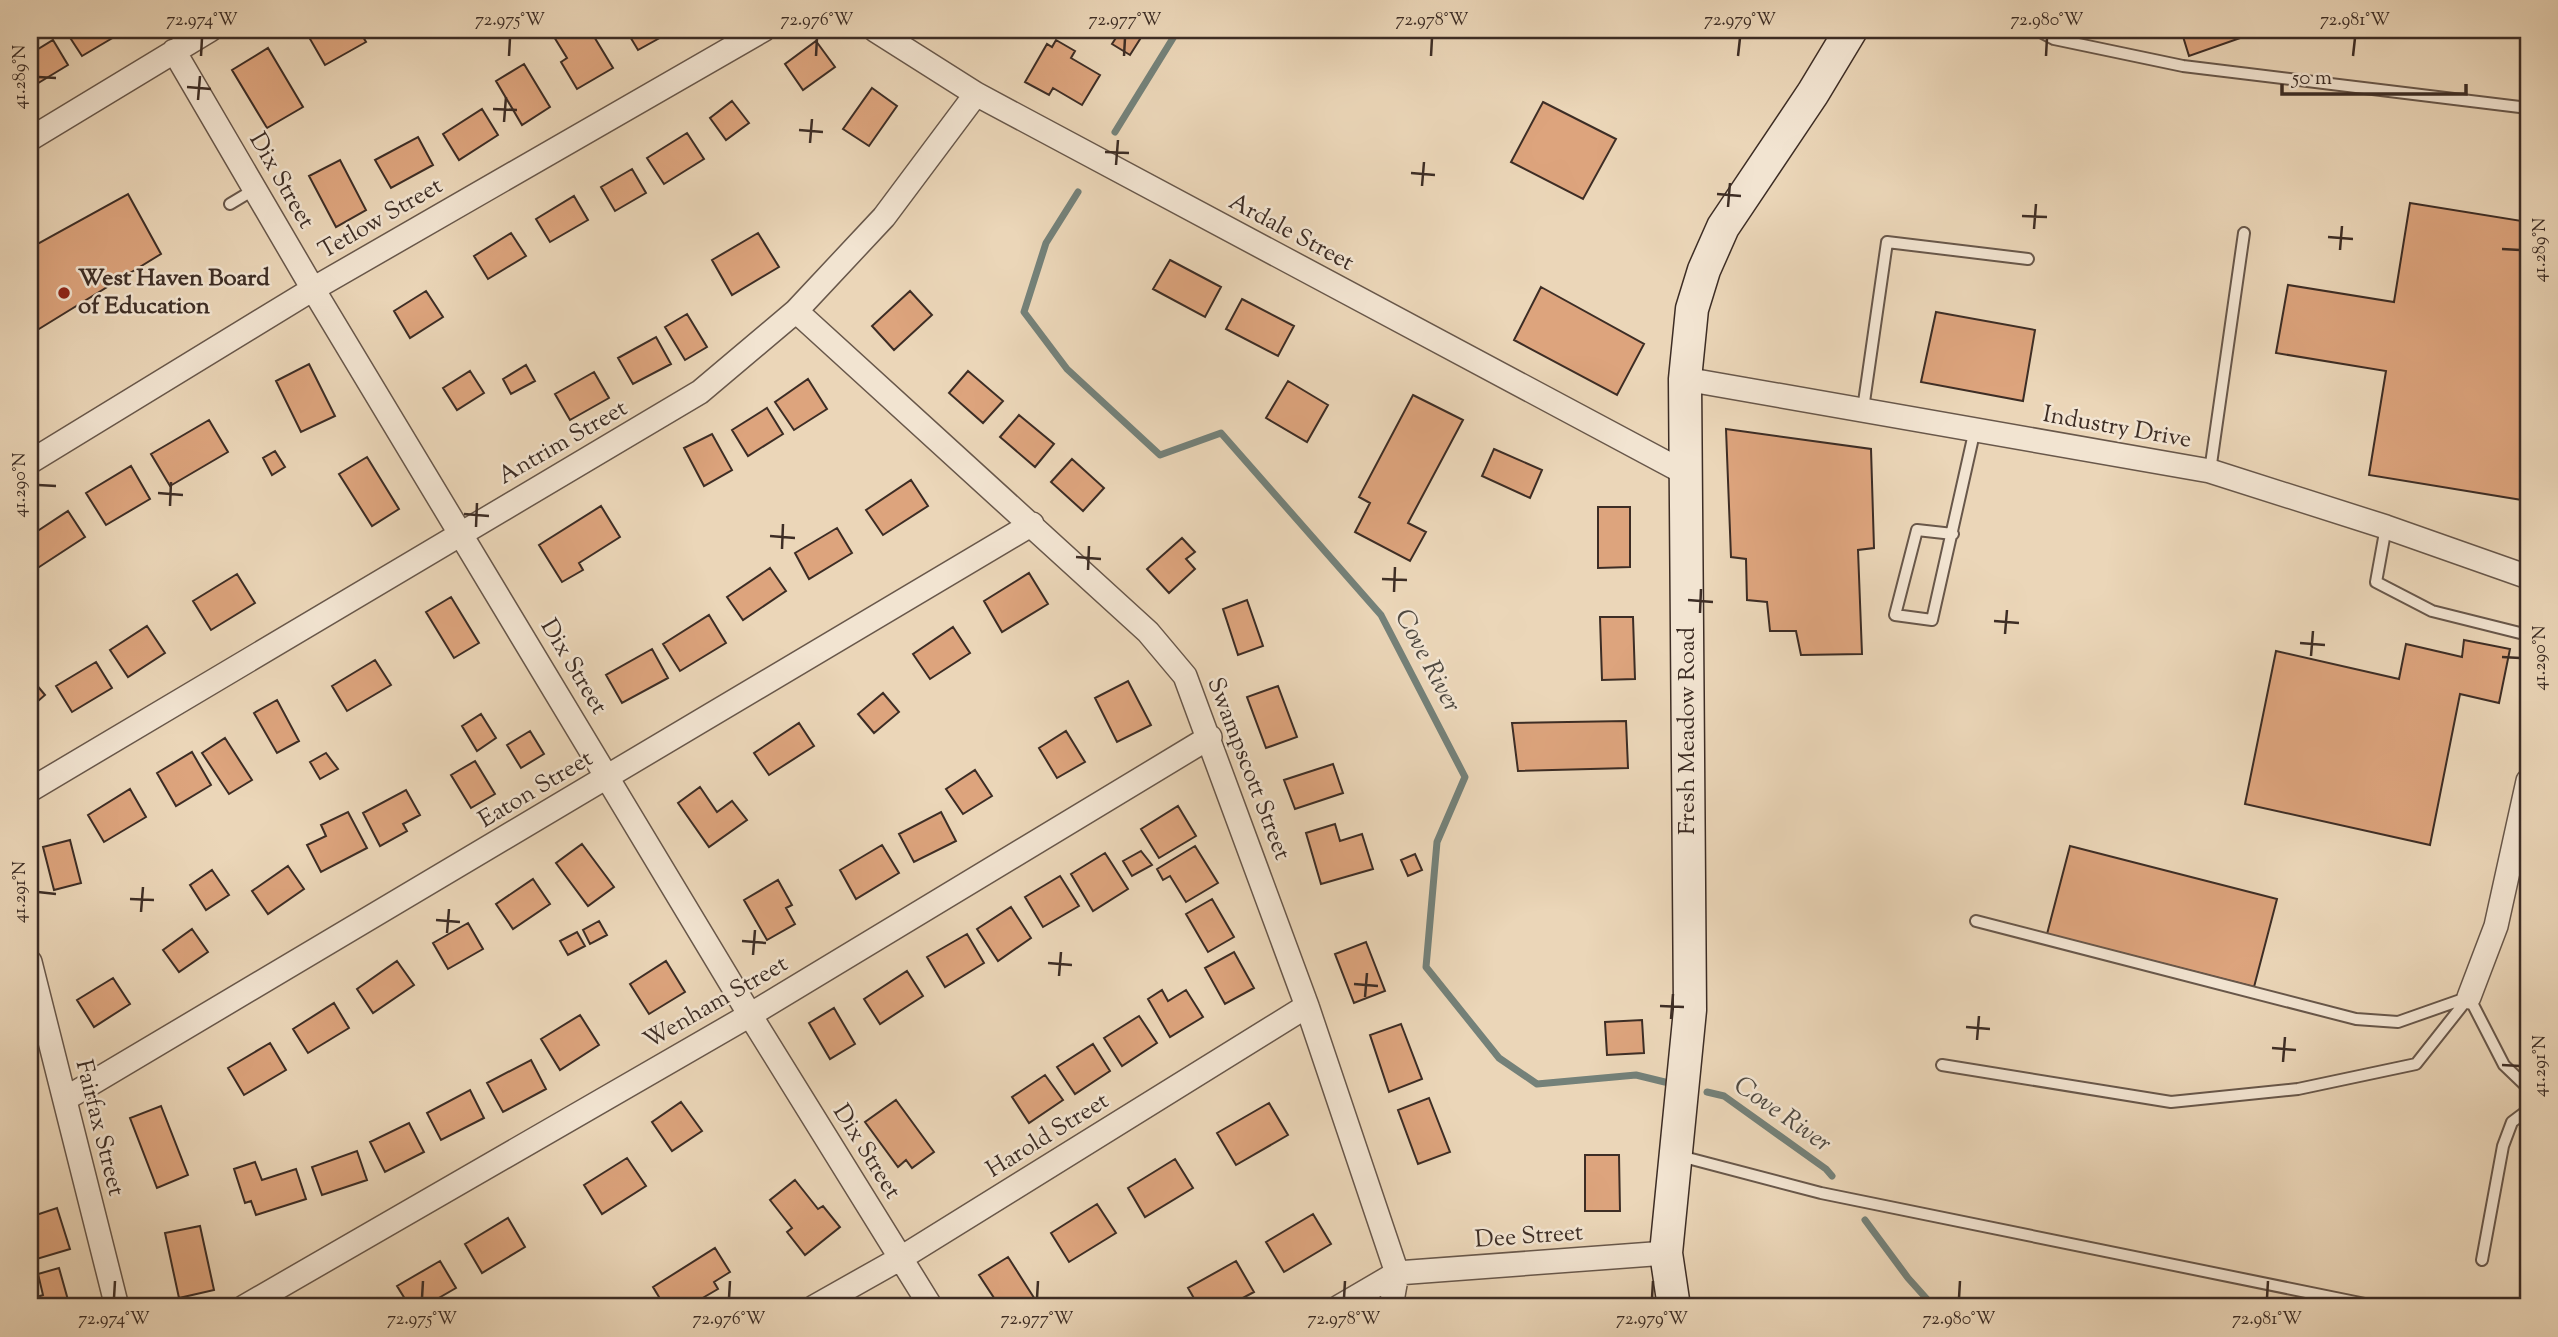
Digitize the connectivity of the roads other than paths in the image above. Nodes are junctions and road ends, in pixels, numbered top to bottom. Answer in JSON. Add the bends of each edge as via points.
{"nodes":[{"id":1,"x":210,"y":30,"type":"edge"},
{"id":2,"x":762,"y":30,"type":"edge"},
{"id":3,"x":875,"y":30,"type":"edge"},
{"id":4,"x":1852,"y":30,"type":"edge"},
{"id":5,"x":2037,"y":30,"type":"edge"},
{"id":6,"x":174,"y":51,"type":"junction"},
{"id":7,"x":976,"y":94,"type":"junction"},
{"id":8,"x":2528,"y":108,"type":"edge"},
{"id":9,"x":30,"y":139,"type":"edge"},
{"id":10,"x":255,"y":189,"type":"junction"},
{"id":11,"x":230,"y":204,"type":"dead end"},
{"id":12,"x":2244,"y":233,"type":"dead end"},
{"id":13,"x":2028,"y":259,"type":"dead end"},
{"id":14,"x":313,"y":289,"type":"junction"},
{"id":15,"x":796,"y":311,"type":"junction"},
{"id":16,"x":1685,"y":379,"type":"junction"},
{"id":17,"x":1863,"y":409,"type":"junction"},
{"id":18,"x":1975,"y":429,"type":"junction"},
{"id":19,"x":30,"y":462,"type":"edge"},
{"id":20,"x":2210,"y":471,"type":"junction"},
{"id":21,"x":1687,"y":474,"type":"junction"},
{"id":22,"x":1031,"y":524,"type":"junction"},
{"id":23,"x":2386,"y":527,"type":"junction"},
{"id":24,"x":461,"y":533,"type":"junction"},
{"id":25,"x":1953,"y":534,"type":"junction"},
{"id":26,"x":2528,"y":577,"type":"edge"},
{"id":27,"x":2528,"y":635,"type":"edge"},
{"id":28,"x":1210,"y":737,"type":"junction"},
{"id":29,"x":609,"y":778,"type":"junction"},
{"id":30,"x":2528,"y":781,"type":"edge"},
{"id":31,"x":30,"y":790,"type":"edge"},
{"id":32,"x":2524,"y":821,"type":"edge"},
{"id":33,"x":1976,"y":921,"type":"dead end"},
{"id":34,"x":30,"y":962,"type":"edge"},
{"id":35,"x":2469,"y":997,"type":"junction"},
{"id":36,"x":1307,"y":1006,"type":"junction"},
{"id":37,"x":750,"y":1015,"type":"junction"},
{"id":38,"x":1942,"y":1065,"type":"dead end"},
{"id":39,"x":2528,"y":1088,"type":"edge"},
{"id":40,"x":65,"y":1099,"type":"junction"},
{"id":41,"x":2528,"y":1110,"type":"edge"},
{"id":42,"x":1674,"y":1155,"type":"junction"},
{"id":43,"x":1666,"y":1253,"type":"junction"},
{"id":44,"x":901,"y":1258,"type":"junction"},
{"id":45,"x":2482,"y":1260,"type":"dead end"},
{"id":46,"x":1397,"y":1273,"type":"junction"},
{"id":47,"x":117,"y":1307,"type":"edge"},
{"id":48,"x":244,"y":1307,"type":"edge"},
{"id":49,"x":814,"y":1307,"type":"edge"},
{"id":50,"x":930,"y":1307,"type":"edge"},
{"id":51,"x":1339,"y":1307,"type":"edge"},
{"id":52,"x":1391,"y":1307,"type":"edge"},
{"id":53,"x":1674,"y":1307,"type":"edge"},
{"id":54,"x":2380,"y":1307,"type":"edge"}],
"edges":[{"from":1,"to":6,"type":"street"},
{"from":2,"to":14,"type":"street","name":"Tetlow Street"},
{"from":3,"to":7,"type":"street","name":"Ardale Street"},
{"from":4,"to":16,"type":"street","name":"Fresh Meadow Road","via":[[1723,228],[1692,309]]},
{"from":5,"to":8,"type":"lane","via":[[2054,39],[2183,66]]},
{"from":6,"to":9,"type":"street"},
{"from":6,"to":10,"type":"street","name":"Dix Street"},
{"from":7,"to":15,"type":"street","name":"Antrim Street","via":[[884,217]]},
{"from":7,"to":21,"type":"street","name":"Ardale Street"},
{"from":10,"to":11,"type":"lane"},
{"from":10,"to":14,"type":"street","name":"Dix Street"},
{"from":12,"to":20,"type":"lane"},
{"from":13,"to":17,"type":"lane","via":[[1888,242]]},
{"from":14,"to":19,"type":"street","name":"Tetlow Street"},
{"from":14,"to":24,"type":"street","name":"Dix Street"},
{"from":15,"to":22,"type":"street","name":"Swampscott Street"},
{"from":15,"to":24,"type":"street","name":"Antrim Street","via":[[700,392]]},
{"from":16,"to":17,"type":"street","name":"Industry Drive"},
{"from":16,"to":21,"type":"street","name":"Fresh Meadow Road"},
{"from":17,"to":18,"type":"street","name":"Industry Drive"},
{"from":18,"to":20,"type":"street","name":"Industry Drive"},
{"from":18,"to":25,"type":"lane"},
{"from":20,"to":23,"type":"street","name":"Industry Drive"},
{"from":21,"to":42,"type":"street","name":"Fresh Meadow Road","via":[[1690,1010]]},
{"from":22,"to":28,"type":"street","name":"Swampscott Street","via":[[1149,632],[1185,676]]},
{"from":22,"to":29,"type":"street","name":"Eaton Street"},
{"from":23,"to":26,"type":"street","name":"Industry Drive"},
{"from":23,"to":27,"type":"lane","via":[[2376,582],[2432,611]]},
{"from":24,"to":29,"type":"street","name":"Dix Street"},
{"from":24,"to":31,"type":"street","name":"Antrim Street"},
{"from":25,"to":25,"type":"lane","via":[[1932,620],[1895,615],[1917,530]]},
{"from":28,"to":36,"type":"street","name":"Swampscott Street"},
{"from":28,"to":37,"type":"street","name":"Wenham Street"},
{"from":29,"to":37,"type":"street","name":"Dix Street"},
{"from":29,"to":40,"type":"street","name":"Eaton Street"},
{"from":30,"to":32,"type":"street"},
{"from":32,"to":35,"type":"street","via":[[2496,926]]},
{"from":33,"to":35,"type":"lane","via":[[2356,1019],[2398,1022]]},
{"from":34,"to":40,"type":"street","name":"Fairfax Street"},
{"from":35,"to":38,"type":"lane","via":[[2416,1064],[2298,1089],[2171,1102]]},
{"from":35,"to":39,"type":"lane","via":[[2504,1065]]},
{"from":36,"to":44,"type":"street","name":"Harold Street"},
{"from":36,"to":46,"type":"street","name":"Swampscott Street"},
{"from":37,"to":44,"type":"street","name":"Dix Street"},
{"from":37,"to":48,"type":"street","name":"Wenham Street"},
{"from":40,"to":47,"type":"street","name":"Fairfax Street"},
{"from":41,"to":45,"type":"lane","via":[[2512,1122],[2503,1146]]},
{"from":42,"to":43,"type":"street","name":"Fresh Meadow Road"},
{"from":42,"to":54,"type":"lane","via":[[1821,1194]]},
{"from":43,"to":46,"type":"street","name":"Dee Street"},
{"from":43,"to":53,"type":"street","name":"Fresh Meadow Road"},
{"from":44,"to":49,"type":"street","name":"Harold Street"},
{"from":44,"to":50,"type":"street","name":"Dix Street"},
{"from":46,"to":51,"type":"street"},
{"from":46,"to":52,"type":"street","name":"Swampscott Street"}]}
